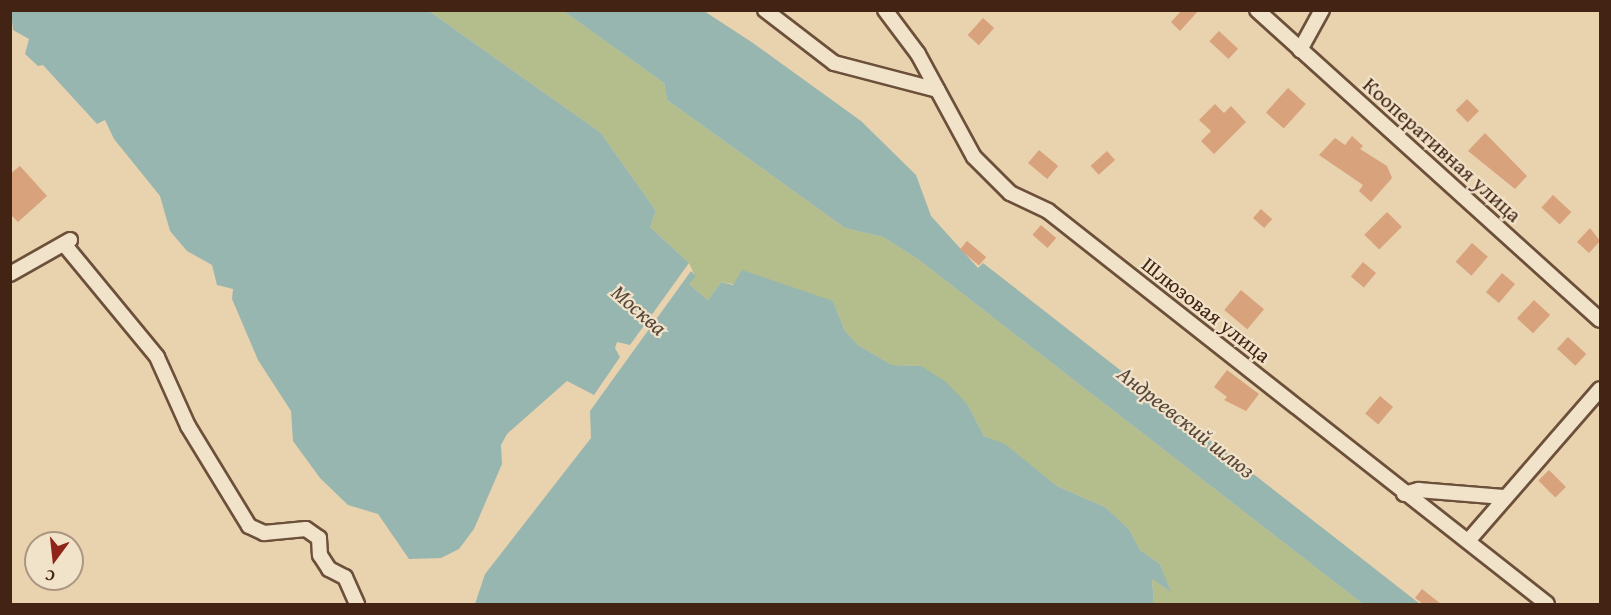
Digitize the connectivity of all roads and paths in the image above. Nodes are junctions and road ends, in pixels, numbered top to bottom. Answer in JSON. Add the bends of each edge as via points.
{"nodes":[{"id":1,"x":765,"y":10,"type":"edge"},
{"id":2,"x":885,"y":10,"type":"edge"},
{"id":3,"x":1257,"y":10,"type":"edge"},
{"id":4,"x":1322,"y":10,"type":"edge"},
{"id":5,"x":1300,"y":50,"type":"junction"},
{"id":6,"x":938,"y":90,"type":"junction"},
{"id":7,"x":10,"y":274,"type":"edge"},
{"id":8,"x":1600,"y":320,"type":"edge"},
{"id":9,"x":1600,"y":389,"type":"edge"},
{"id":10,"x":1404,"y":494,"type":"junction"},
{"id":11,"x":1504,"y":496,"type":"junction"},
{"id":12,"x":1468,"y":541,"type":"junction"},
{"id":13,"x":357,"y":604,"type":"edge"},
{"id":14,"x":1547,"y":604,"type":"edge"}],
"edges":[{"from":1,"to":6,"type":"street","via":[[834,63]]},
{"from":2,"to":6,"type":"street","name":"Шлюзовая улица","via":[[918,54]]},
{"from":3,"to":5,"type":"street","name":"Кооперативная улица"},
{"from":4,"to":5,"type":"street"},
{"from":5,"to":8,"type":"street","name":"Кооперативная улица"},
{"from":6,"to":10,"type":"street","name":"Шлюзовая улица","via":[[974,157],[1010,193],[1048,211]]},
{"from":7,"to":13,"type":"street","via":[[44,251],[68,241],[157,357],[188,426],[249,526],[264,533],[306,529],[319,538],[320,555],[329,569],[345,577]]},
{"from":9,"to":11,"type":"street"},
{"from":10,"to":11,"type":"street","via":[[1418,490]]},
{"from":10,"to":12,"type":"street","name":"Шлюзовая улица"},
{"from":11,"to":12,"type":"street"},
{"from":12,"to":14,"type":"street","name":"Шлюзовая улица"}]}
